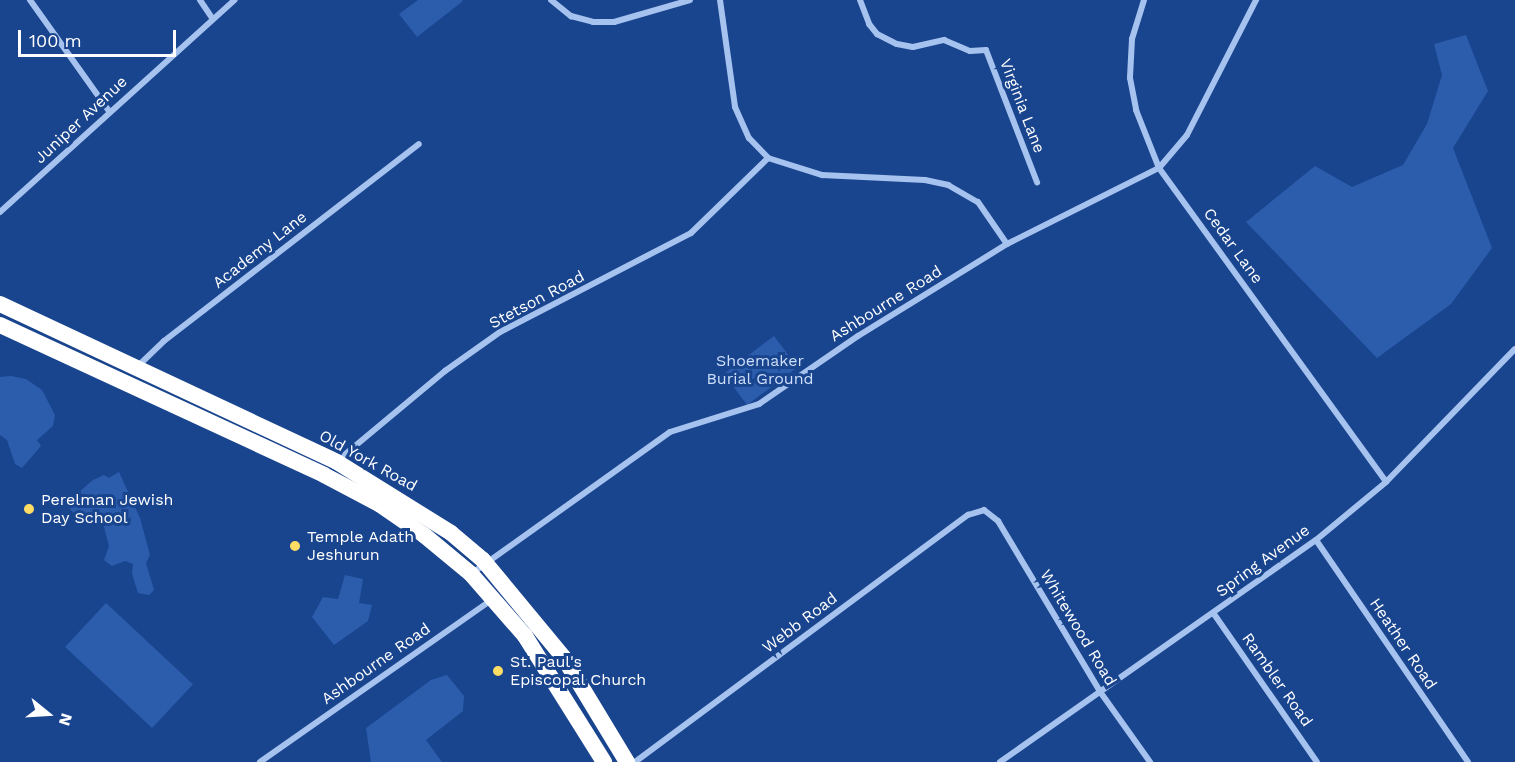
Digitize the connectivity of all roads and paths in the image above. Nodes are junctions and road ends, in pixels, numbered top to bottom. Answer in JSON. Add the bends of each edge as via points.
{"nodes":[{"id":1,"x":30,"y":0,"type":"edge"},
{"id":2,"x":200,"y":0,"type":"edge"},
{"id":3,"x":236,"y":0,"type":"edge"},
{"id":4,"x":551,"y":0,"type":"edge"},
{"id":5,"x":690,"y":0,"type":"edge"},
{"id":6,"x":720,"y":0,"type":"edge"},
{"id":7,"x":860,"y":0,"type":"edge"},
{"id":8,"x":1144,"y":0,"type":"edge"},
{"id":9,"x":1256,"y":0,"type":"edge"},
{"id":10,"x":213,"y":19,"type":"junction"},
{"id":11,"x":109,"y":111,"type":"junction"},
{"id":12,"x":419,"y":144,"type":"dead end"},
{"id":13,"x":768,"y":158,"type":"junction"},
{"id":14,"x":1159,"y":168,"type":"junction"},
{"id":15,"x":1036,"y":182,"type":"dead end"},
{"id":16,"x":0,"y":212,"type":"edge"},
{"id":17,"x":1007,"y":244,"type":"junction"},
{"id":18,"x":0,"y":304,"type":"edge"},
{"id":19,"x":0,"y":325,"type":"edge"},
{"id":20,"x":1515,"y":349,"type":"edge"},
{"id":21,"x":136,"y":368,"type":"junction"},
{"id":22,"x":121,"y":382,"type":"junction"},
{"id":23,"x":337,"y":462,"type":"junction"},
{"id":24,"x":324,"y":475,"type":"junction"},
{"id":25,"x":1386,"y":482,"type":"junction"},
{"id":26,"x":984,"y":510,"type":"joint"},
{"id":27,"x":1316,"y":540,"type":"junction"},
{"id":28,"x":485,"y":563,"type":"junction"},
{"id":29,"x":471,"y":574,"type":"junction"},
{"id":30,"x":506,"y":588,"type":"junction"},
{"id":31,"x":493,"y":599,"type":"junction"},
{"id":32,"x":1214,"y":614,"type":"junction"},
{"id":33,"x":1101,"y":693,"type":"junction"},
{"id":34,"x":260,"y":762,"type":"edge"},
{"id":35,"x":604,"y":762,"type":"edge"},
{"id":36,"x":627,"y":762,"type":"edge"},
{"id":37,"x":635,"y":762,"type":"edge"},
{"id":38,"x":1000,"y":762,"type":"edge"},
{"id":39,"x":1150,"y":762,"type":"edge"},
{"id":40,"x":1317,"y":762,"type":"edge"},
{"id":41,"x":1468,"y":762,"type":"edge"}],
"edges":[{"from":1,"to":11,"type":"street"},
{"from":2,"to":10,"type":"street"},
{"from":3,"to":10,"type":"street","name":"Juniper Avenue"},
{"from":4,"to":5,"type":"street","via":[[571,16],[593,22],[614,22]]},
{"from":6,"to":13,"type":"street","via":[[735,107],[749,138]]},
{"from":7,"to":15,"type":"street","name":"Virginia Lane","via":[[877,34],[897,44],[914,47],[944,40],[970,51],[986,50]]},
{"from":8,"to":14,"type":"street","name":"Cedar Lane","via":[[1132,39],[1130,78],[1136,110]]},
{"from":9,"to":14,"type":"street","name":"Ashbourne Road","via":[[1187,135]]},
{"from":10,"to":11,"type":"street","name":"Juniper Avenue"},
{"from":11,"to":16,"type":"street","name":"Juniper Avenue"},
{"from":12,"to":21,"type":"street","name":"Academy Lane","via":[[164,341]]},
{"from":13,"to":17,"type":"street","via":[[822,175],[925,180],[955,188],[978,202]]},
{"from":13,"to":23,"type":"street","name":"Stetson Road","via":[[691,233],[500,332],[445,371]]},
{"from":14,"to":17,"type":"street","name":"Ashbourne Road"},
{"from":14,"to":25,"type":"street","name":"Cedar Lane"},
{"from":17,"to":28,"type":"street","name":"Ashbourne Road","via":[[858,336],[759,404],[670,432]]},
{"from":18,"to":21,"type":"highway","name":"Old York Road"},
{"from":19,"to":22,"type":"highway","name":"Old York Road"},
{"from":20,"to":25,"type":"street","name":"Spring Avenue"},
{"from":21,"to":22,"type":"street","name":"Academy Lane"},
{"from":21,"to":23,"type":"highway","name":"Old York Road"},
{"from":22,"to":24,"type":"highway","name":"Old York Road"},
{"from":23,"to":24,"type":"street","name":"Stetson Road"},
{"from":23,"to":28,"type":"highway","name":"Old York Road","via":[[419,510]]},
{"from":24,"to":29,"type":"highway","name":"Old York Road","via":[[424,534]]},
{"from":25,"to":27,"type":"street","name":"Spring Avenue"},
{"from":26,"to":33,"type":"street","name":"Whitewood Road","via":[[998,520]]},
{"from":26,"to":37,"type":"street","name":"Webb Road","via":[[968,515]]},
{"from":27,"to":32,"type":"street","name":"Spring Avenue"},
{"from":27,"to":41,"type":"street","name":"Heather Road"},
{"from":28,"to":29,"type":"street","name":"Ashbourne Road"},
{"from":28,"to":30,"type":"highway","name":"Old York Road"},
{"from":29,"to":31,"type":"highway","name":"Old York Road"},
{"from":30,"to":31,"type":"street","name":"Ashbourne Road"},
{"from":30,"to":36,"type":"highway","name":"Old York Road","via":[[564,658]]},
{"from":31,"to":34,"type":"street","name":"Ashbourne Road"},
{"from":31,"to":35,"type":"highway","name":"Old York Road","via":[[555,679]]},
{"from":32,"to":33,"type":"street","name":"Spring Avenue"},
{"from":32,"to":40,"type":"street","name":"Rambler Road"},
{"from":33,"to":38,"type":"street","name":"Spring Avenue"},
{"from":33,"to":39,"type":"street","name":"Whitewood Road"}]}
